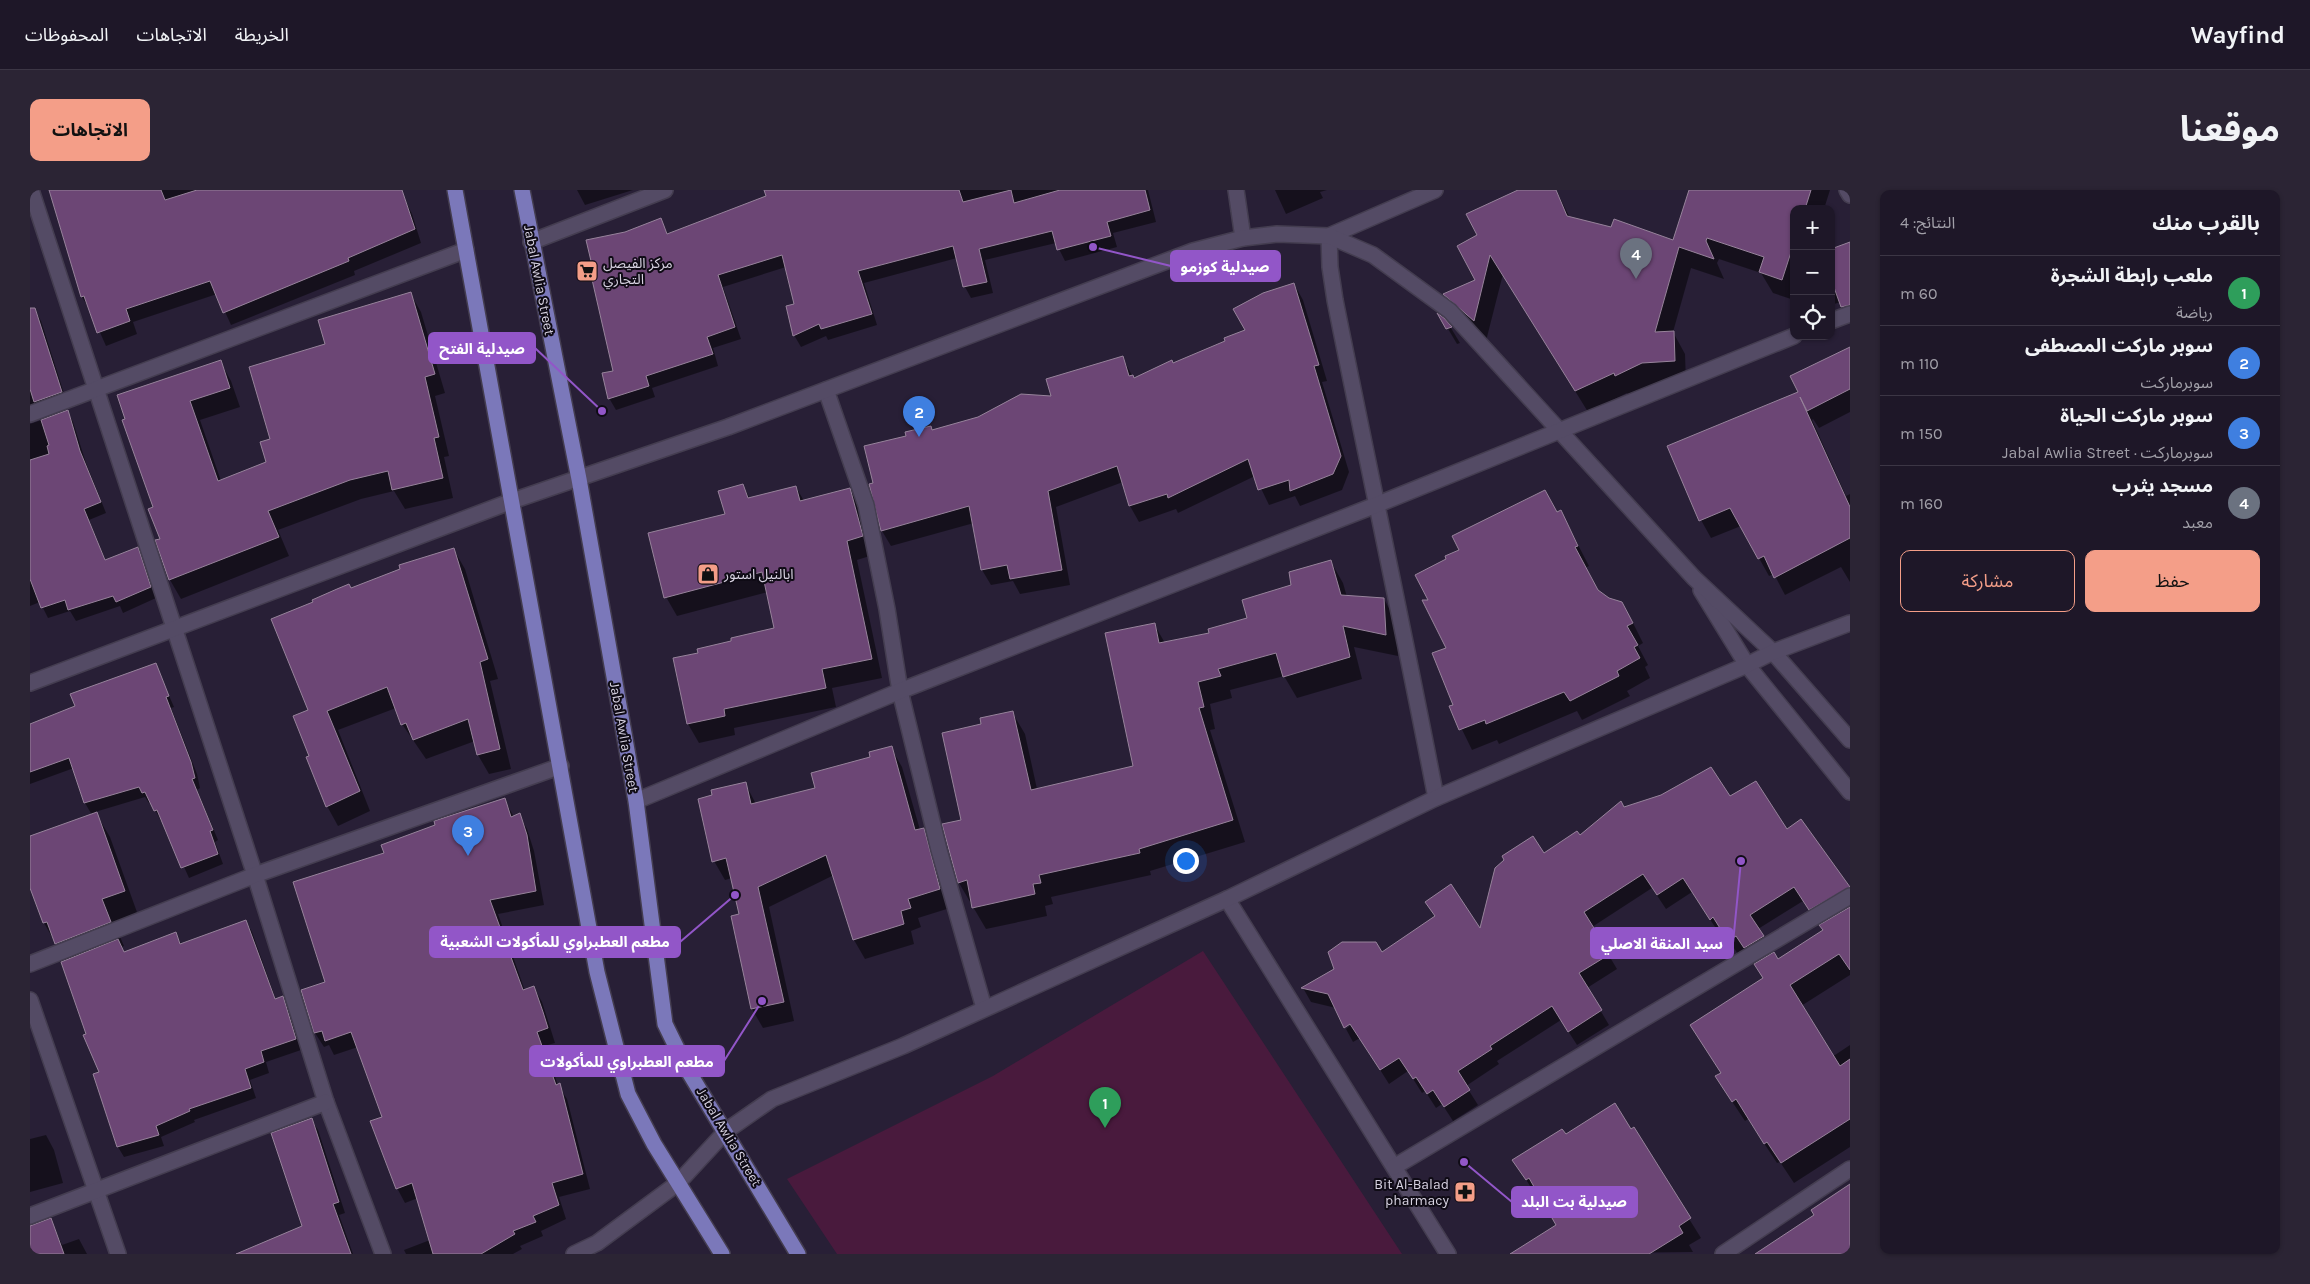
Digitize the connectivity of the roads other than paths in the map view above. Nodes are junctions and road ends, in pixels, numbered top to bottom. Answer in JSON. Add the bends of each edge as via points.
{"nodes":[{"id":1,"x":31,"y":190,"type":"edge"},
{"id":2,"x":455,"y":190,"type":"edge"},
{"id":3,"x":522,"y":190,"type":"edge"},
{"id":4,"x":665,"y":190,"type":"edge"},
{"id":5,"x":1236,"y":190,"type":"edge"},
{"id":6,"x":1436,"y":190,"type":"edge"},
{"id":7,"x":1847,"y":190,"type":"edge"},
{"id":8,"x":1850,"y":195,"type":"edge"},
{"id":9,"x":1329,"y":236,"type":"junction"},
{"id":10,"x":1243,"y":238,"type":"junction"},
{"id":11,"x":531,"y":242,"type":"junction"},
{"id":12,"x":466,"y":250,"type":"junction"},
{"id":13,"x":1850,"y":314,"type":"edge"},
{"id":14,"x":1835,"y":320,"type":"edge"},
{"id":15,"x":1790,"y":338,"type":"edge"},
{"id":16,"x":826,"y":390,"type":"junction"},
{"id":17,"x":95,"y":391,"type":"junction"},
{"id":18,"x":30,"y":414,"type":"edge"},
{"id":19,"x":1558,"y":430,"type":"junction"},
{"id":20,"x":579,"y":479,"type":"junction"},
{"id":21,"x":512,"y":501,"type":"junction"},
{"id":22,"x":1376,"y":505,"type":"junction"},
{"id":23,"x":1694,"y":578,"type":"junction"},
{"id":24,"x":1850,"y":623,"type":"edge"},
{"id":25,"x":174,"y":630,"type":"junction"},
{"id":26,"x":1773,"y":652,"type":"junction"},
{"id":27,"x":1746,"y":665,"type":"junction"},
{"id":28,"x":30,"y":683,"type":"edge"},
{"id":29,"x":900,"y":691,"type":"junction"},
{"id":30,"x":1850,"y":740,"type":"edge"},
{"id":31,"x":561,"y":766,"type":"junction"},
{"id":32,"x":1850,"y":792,"type":"edge"},
{"id":33,"x":1436,"y":798,"type":"junction"},
{"id":34,"x":636,"y":801,"type":"junction"},
{"id":35,"x":255,"y":875,"type":"junction"},
{"id":36,"x":1850,"y":896,"type":"edge"},
{"id":37,"x":1226,"y":899,"type":"junction"},
{"id":38,"x":30,"y":964,"type":"edge"},
{"id":39,"x":30,"y":1000,"type":"edge"},
{"id":40,"x":984,"y":1008,"type":"junction"},
{"id":41,"x":326,"y":1102,"type":"junction"},
{"id":42,"x":726,"y":1132,"type":"junction"},
{"id":43,"x":1394,"y":1167,"type":"junction"},
{"id":44,"x":1850,"y":1169,"type":"edge"},
{"id":45,"x":678,"y":1183,"type":"junction"},
{"id":46,"x":97,"y":1191,"type":"junction"},
{"id":47,"x":30,"y":1216,"type":"edge"},
{"id":48,"x":597,"y":1248,"type":"edge"},
{"id":49,"x":118,"y":1254,"type":"edge"},
{"id":50,"x":383,"y":1254,"type":"edge"},
{"id":51,"x":574,"y":1254,"type":"edge"},
{"id":52,"x":722,"y":1254,"type":"edge"},
{"id":53,"x":798,"y":1254,"type":"edge"},
{"id":54,"x":1448,"y":1254,"type":"edge"},
{"id":55,"x":1723,"y":1254,"type":"edge"}],
"edges":[{"from":1,"to":17,"type":"street"},
{"from":2,"to":12,"type":"main road"},
{"from":3,"to":11,"type":"main road","name":"Jabal Awlia Street"},
{"from":4,"to":11,"type":"street"},
{"from":5,"to":10,"type":"street"},
{"from":6,"to":9,"type":"street"},
{"from":7,"to":8,"type":"street"},
{"from":9,"to":10,"type":"street","via":[[1277,234]]},
{"from":9,"to":19,"type":"street","via":[[1373,255],[1450,311]]},
{"from":9,"to":22,"type":"street","via":[[1335,300]]},
{"from":10,"to":16,"type":"street","via":[[1184,254]]},
{"from":11,"to":20,"type":"main road","name":"Jabal Awlia Street"},
{"from":12,"to":17,"type":"street"},
{"from":12,"to":21,"type":"main road"},
{"from":13,"to":14,"type":"street"},
{"from":15,"to":19,"type":"street"},
{"from":16,"to":20,"type":"street"},
{"from":16,"to":29,"type":"street","via":[[866,505]]},
{"from":17,"to":18,"type":"street"},
{"from":17,"to":25,"type":"street"},
{"from":19,"to":22,"type":"street"},
{"from":19,"to":23,"type":"street"},
{"from":20,"to":21,"type":"street"},
{"from":20,"to":34,"type":"main road","name":"Jabal Awlia Street"},
{"from":21,"to":25,"type":"street"},
{"from":21,"to":31,"type":"main road"},
{"from":22,"to":29,"type":"street"},
{"from":22,"to":33,"type":"street"},
{"from":23,"to":26,"type":"street"},
{"from":23,"to":27,"type":"street"},
{"from":24,"to":26,"type":"street"},
{"from":25,"to":28,"type":"street"},
{"from":25,"to":35,"type":"street"},
{"from":26,"to":27,"type":"street"},
{"from":26,"to":30,"type":"street"},
{"from":27,"to":32,"type":"street"},
{"from":27,"to":33,"type":"street"},
{"from":29,"to":34,"type":"street"},
{"from":29,"to":40,"type":"street","via":[[939,850]]},
{"from":31,"to":35,"type":"street"},
{"from":31,"to":45,"type":"main road","via":[[597,972],[621,1071],[636,1112]]},
{"from":33,"to":37,"type":"street"},
{"from":34,"to":42,"type":"main road","name":"Jabal Awlia Street","via":[[665,1024],[687,1069]]},
{"from":35,"to":38,"type":"street"},
{"from":35,"to":41,"type":"street"},
{"from":36,"to":43,"type":"street"},
{"from":37,"to":40,"type":"street"},
{"from":37,"to":43,"type":"street"},
{"from":39,"to":46,"type":"street"},
{"from":40,"to":42,"type":"street","via":[[903,1046],[772,1099]]},
{"from":41,"to":46,"type":"street"},
{"from":41,"to":50,"type":"street"},
{"from":42,"to":45,"type":"street"},
{"from":42,"to":53,"type":"main road","name":"Jabal Awlia Street"},
{"from":43,"to":54,"type":"street"},
{"from":44,"to":55,"type":"street"},
{"from":45,"to":48,"type":"street"},
{"from":45,"to":52,"type":"main road"},
{"from":46,"to":47,"type":"street"},
{"from":46,"to":49,"type":"street"},
{"from":48,"to":51,"type":"street"}]}
